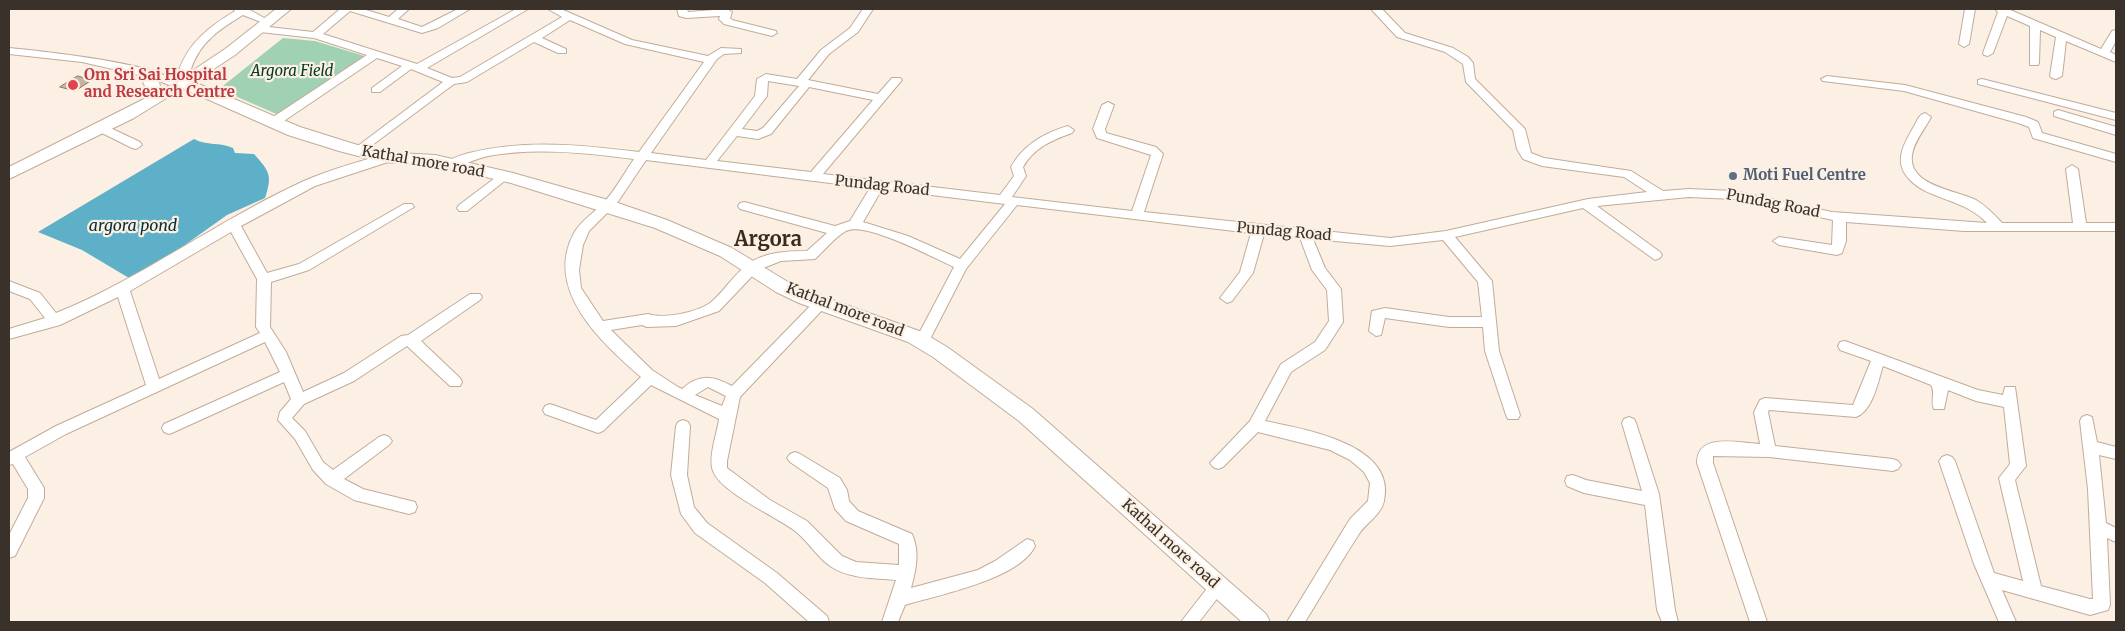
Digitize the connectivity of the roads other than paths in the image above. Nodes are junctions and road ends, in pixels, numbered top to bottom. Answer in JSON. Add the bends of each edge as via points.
{"nodes":[{"id":1,"x":242,"y":9,"type":"edge"},
{"id":2,"x":274,"y":9,"type":"edge"},
{"id":3,"x":284,"y":9,"type":"edge"},
{"id":4,"x":346,"y":9,"type":"edge"},
{"id":5,"x":353,"y":9,"type":"edge"},
{"id":6,"x":404,"y":9,"type":"edge"},
{"id":7,"x":465,"y":9,"type":"edge"},
{"id":8,"x":523,"y":9,"type":"edge"},
{"id":9,"x":553,"y":9,"type":"edge"},
{"id":10,"x":682,"y":9,"type":"edge"},
{"id":11,"x":868,"y":9,"type":"edge"},
{"id":12,"x":1376,"y":9,"type":"edge"},
{"id":13,"x":1970,"y":9,"type":"edge"},
{"id":14,"x":2002,"y":10,"type":"edge"},
{"id":15,"x":570,"y":16,"type":"junction"},
{"id":16,"x":390,"y":21,"type":"junction"},
{"id":17,"x":260,"y":24,"type":"junction"},
{"id":18,"x":2035,"y":25,"type":"junction"},
{"id":19,"x":772,"y":33,"type":"dead end"},
{"id":20,"x":2116,"y":33,"type":"edge"},
{"id":21,"x":315,"y":35,"type":"junction"},
{"id":22,"x":2062,"y":37,"type":"junction"},
{"id":23,"x":534,"y":38,"type":"junction"},
{"id":24,"x":1964,"y":44,"type":"dead end"},
{"id":25,"x":9,"y":51,"type":"edge"},
{"id":26,"x":562,"y":51,"type":"dead end"},
{"id":27,"x":737,"y":51,"type":"dead end"},
{"id":28,"x":1988,"y":53,"type":"dead end"},
{"id":29,"x":375,"y":54,"type":"junction"},
{"id":30,"x":2103,"y":54,"type":"junction"},
{"id":31,"x":2116,"y":59,"type":"edge"},
{"id":32,"x":710,"y":60,"type":"junction"},
{"id":33,"x":2034,"y":63,"type":"dead end"},
{"id":34,"x":413,"y":67,"type":"junction"},
{"id":35,"x":2056,"y":76,"type":"dead end"},
{"id":36,"x":1827,"y":79,"type":"dead end"},
{"id":37,"x":896,"y":80,"type":"dead end"},
{"id":38,"x":451,"y":81,"type":"junction"},
{"id":39,"x":804,"y":82,"type":"junction"},
{"id":40,"x":1982,"y":82,"type":"dead end"},
{"id":41,"x":146,"y":83,"type":"junction"},
{"id":42,"x":176,"y":83,"type":"junction"},
{"id":43,"x":376,"y":90,"type":"dead end"},
{"id":44,"x":880,"y":98,"type":"junction"},
{"id":45,"x":1108,"y":105,"type":"dead end"},
{"id":46,"x":2058,"y":114,"type":"dead end"},
{"id":47,"x":1925,"y":117,"type":"dead end"},
{"id":48,"x":2116,"y":117,"type":"edge"},
{"id":49,"x":274,"y":122,"type":"junction"},
{"id":50,"x":102,"y":128,"type":"junction"},
{"id":51,"x":1068,"y":130,"type":"dead end"},
{"id":52,"x":2116,"y":131,"type":"edge"},
{"id":53,"x":734,"y":132,"type":"junction"},
{"id":54,"x":136,"y":145,"type":"dead end"},
{"id":55,"x":359,"y":151,"type":"junction"},
{"id":56,"x":643,"y":155,"type":"junction"},
{"id":57,"x":390,"y":157,"type":"junction"},
{"id":58,"x":2116,"y":158,"type":"edge"},
{"id":59,"x":451,"y":164,"type":"junction"},
{"id":60,"x":709,"y":164,"type":"junction"},
{"id":61,"x":9,"y":168,"type":"edge"},
{"id":62,"x":2072,"y":169,"type":"dead end"},
{"id":63,"x":9,"y":174,"type":"edge"},
{"id":64,"x":503,"y":176,"type":"junction"},
{"id":65,"x":813,"y":178,"type":"junction"},
{"id":66,"x":878,"y":185,"type":"junction"},
{"id":67,"x":1660,"y":194,"type":"junction"},
{"id":68,"x":1009,"y":200,"type":"junction"},
{"id":69,"x":1586,"y":204,"type":"junction"},
{"id":70,"x":609,"y":206,"type":"junction"},
{"id":71,"x":744,"y":206,"type":"dead end"},
{"id":72,"x":408,"y":207,"type":"dead end"},
{"id":73,"x":463,"y":208,"type":"dead end"},
{"id":74,"x":1137,"y":216,"type":"junction"},
{"id":75,"x":1839,"y":217,"type":"junction"},
{"id":76,"x":854,"y":224,"type":"junction"},
{"id":77,"x":234,"y":226,"type":"junction"},
{"id":78,"x":2116,"y":227,"type":"edge"},
{"id":79,"x":2000,"y":228,"type":"junction"},
{"id":80,"x":2080,"y":228,"type":"junction"},
{"id":81,"x":1259,"y":229,"type":"junction"},
{"id":82,"x":837,"y":231,"type":"junction"},
{"id":83,"x":1304,"y":232,"type":"junction"},
{"id":84,"x":1446,"y":236,"type":"junction"},
{"id":85,"x":1779,"y":241,"type":"dead end"},
{"id":86,"x":1655,"y":255,"type":"dead end"},
{"id":87,"x":962,"y":265,"type":"junction"},
{"id":88,"x":753,"y":267,"type":"junction"},
{"id":89,"x":264,"y":279,"type":"junction"},
{"id":90,"x":9,"y":286,"type":"edge"},
{"id":91,"x":122,"y":288,"type":"junction"},
{"id":92,"x":475,"y":297,"type":"dead end"},
{"id":93,"x":1227,"y":298,"type":"dead end"},
{"id":94,"x":821,"y":303,"type":"junction"},
{"id":95,"x":54,"y":321,"type":"junction"},
{"id":96,"x":1488,"y":322,"type":"junction"},
{"id":97,"x":601,"y":326,"type":"junction"},
{"id":98,"x":1376,"y":331,"type":"dead end"},
{"id":99,"x":9,"y":334,"type":"edge"},
{"id":100,"x":268,"y":335,"type":"junction"},
{"id":101,"x":410,"y":341,"type":"junction"},
{"id":102,"x":922,"y":341,"type":"junction"},
{"id":103,"x":1845,"y":346,"type":"dead end"},
{"id":104,"x":1879,"y":358,"type":"junction"},
{"id":105,"x":289,"y":374,"type":"junction"},
{"id":106,"x":650,"y":377,"type":"junction"},
{"id":107,"x":1936,"y":380,"type":"junction"},
{"id":108,"x":455,"y":382,"type":"dead end"},
{"id":109,"x":154,"y":387,"type":"junction"},
{"id":110,"x":734,"y":394,"type":"junction"},
{"id":111,"x":684,"y":396,"type":"junction"},
{"id":112,"x":299,"y":400,"type":"junction"},
{"id":113,"x":1939,"y":405,"type":"dead end"},
{"id":114,"x":550,"y":410,"type":"dead end"},
{"id":115,"x":1513,"y":415,"type":"dead end"},
{"id":116,"x":727,"y":416,"type":"junction"},
{"id":117,"x":2087,"y":421,"type":"dead end"},
{"id":118,"x":1629,"y":423,"type":"dead end"},
{"id":119,"x":1255,"y":425,"type":"junction"},
{"id":120,"x":683,"y":426,"type":"dead end"},
{"id":121,"x":169,"y":428,"type":"dead end"},
{"id":122,"x":384,"y":441,"type":"dead end"},
{"id":123,"x":2090,"y":446,"type":"junction"},
{"id":124,"x":1769,"y":451,"type":"junction"},
{"id":125,"x":2116,"y":453,"type":"edge"},
{"id":126,"x":12,"y":457,"type":"edge"},
{"id":127,"x":795,"y":458,"type":"dead end"},
{"id":128,"x":1947,"y":461,"type":"dead end"},
{"id":129,"x":1218,"y":463,"type":"dead end"},
{"id":130,"x":1893,"y":465,"type":"dead end"},
{"id":131,"x":332,"y":479,"type":"junction"},
{"id":132,"x":1573,"y":481,"type":"dead end"},
{"id":133,"x":1652,"y":500,"type":"junction"},
{"id":134,"x":409,"y":507,"type":"dead end"},
{"id":135,"x":2098,"y":527,"type":"junction"},
{"id":136,"x":2116,"y":535,"type":"edge"},
{"id":137,"x":1027,"y":546,"type":"dead end"},
{"id":138,"x":9,"y":551,"type":"edge"},
{"id":139,"x":905,"y":573,"type":"junction"},
{"id":140,"x":1988,"y":579,"type":"junction"},
{"id":141,"x":1218,"y":587,"type":"junction"},
{"id":142,"x":2034,"y":592,"type":"junction"},
{"id":143,"x":898,"y":599,"type":"junction"},
{"id":144,"x":821,"y":622,"type":"edge"},
{"id":145,"x":890,"y":622,"type":"edge"},
{"id":146,"x":1189,"y":622,"type":"edge"},
{"id":147,"x":1258,"y":622,"type":"edge"},
{"id":148,"x":1296,"y":622,"type":"edge"},
{"id":149,"x":1670,"y":622,"type":"edge"},
{"id":150,"x":1758,"y":622,"type":"edge"},
{"id":151,"x":2007,"y":622,"type":"edge"}],
"edges":[{"from":1,"to":17,"type":"street"},
{"from":1,"to":42,"type":"street","via":[[202,39]]},
{"from":2,"to":17,"type":"main road"},
{"from":3,"to":17,"type":"main road"},
{"from":4,"to":21,"type":"street"},
{"from":5,"to":16,"type":"street"},
{"from":6,"to":16,"type":"street"},
{"from":7,"to":16,"type":"street","via":[[422,30]]},
{"from":8,"to":34,"type":"street"},
{"from":9,"to":15,"type":"street"},
{"from":10,"to":19,"type":"street","via":[[685,15],[727,12],[724,19],[728,22]]},
{"from":11,"to":39,"type":"street","via":[[854,30],[825,52]]},
{"from":12,"to":67,"type":"street","via":[[1401,36],[1449,50],[1464,59],[1468,63],[1470,80],[1519,129],[1523,149],[1530,157],[1542,162],[1622,172]]},
{"from":13,"to":24,"type":"street"},
{"from":14,"to":18,"type":"street"},
{"from":14,"to":28,"type":"street"},
{"from":15,"to":23,"type":"street"},
{"from":15,"to":32,"type":"street","via":[[629,42]]},
{"from":17,"to":21,"type":"street"},
{"from":17,"to":42,"type":"main road","via":[[214,64]]},
{"from":18,"to":22,"type":"street"},
{"from":18,"to":33,"type":"street"},
{"from":20,"to":30,"type":"street"},
{"from":21,"to":29,"type":"street"},
{"from":22,"to":30,"type":"street"},
{"from":22,"to":35,"type":"street"},
{"from":23,"to":26,"type":"street"},
{"from":23,"to":38,"type":"street","via":[[471,77]]},
{"from":25,"to":41,"type":"street","via":[[82,59]]},
{"from":27,"to":32,"type":"street","via":[[721,51]]},
{"from":29,"to":34,"type":"street"},
{"from":29,"to":49,"type":"street"},
{"from":30,"to":31,"type":"street"},
{"from":32,"to":56,"type":"street"},
{"from":34,"to":38,"type":"street"},
{"from":34,"to":43,"type":"street"},
{"from":36,"to":58,"type":"street","via":[[1885,85],[1941,96],[2022,120],[2034,125],[2037,135]]},
{"from":37,"to":44,"type":"street"},
{"from":38,"to":55,"type":"street"},
{"from":39,"to":44,"type":"street"},
{"from":39,"to":53,"type":"street","via":[[767,131],[755,135]]},
{"from":39,"to":53,"type":"street","via":[[764,78],[762,94]]},
{"from":40,"to":48,"type":"street"},
{"from":41,"to":42,"type":"main road"},
{"from":41,"to":42,"type":"street","via":[[150,75]]},
{"from":41,"to":61,"type":"main road"},
{"from":42,"to":49,"type":"main road","name":"Kathal more road"},
{"from":42,"to":50,"type":"main road"},
{"from":44,"to":65,"type":"street"},
{"from":45,"to":74,"type":"street","via":[[1099,130],[1101,135],[1156,154]]},
{"from":46,"to":52,"type":"street"},
{"from":47,"to":79,"type":"street","via":[[1908,150],[1905,160],[1908,170],[1930,189],[1975,205]]},
{"from":49,"to":55,"type":"main road","name":"Kathal more road"},
{"from":50,"to":54,"type":"street"},
{"from":50,"to":63,"type":"main road"},
{"from":51,"to":68,"type":"street","via":[[1037,143],[1024,154],[1017,167],[1020,176]]},
{"from":53,"to":60,"type":"street"},
{"from":55,"to":57,"type":"main road","name":"Kathal more road"},
{"from":56,"to":59,"type":"street","name":"Pundag Road","via":[[560,148],[482,153]]},
{"from":56,"to":60,"type":"street","name":"Pundag Road"},
{"from":56,"to":70,"type":"street"},
{"from":57,"to":59,"type":"main road","name":"Kathal more road"},
{"from":57,"to":77,"type":"street","via":[[302,187]]},
{"from":59,"to":64,"type":"main road","name":"Kathal more road"},
{"from":60,"to":65,"type":"street","name":"Pundag Road"},
{"from":62,"to":80,"type":"street"},
{"from":64,"to":70,"type":"main road","name":"Kathal more road"},
{"from":64,"to":73,"type":"street"},
{"from":65,"to":66,"type":"street","name":"Pundag Road"},
{"from":66,"to":68,"type":"street","name":"Pundag Road"},
{"from":66,"to":76,"type":"street"},
{"from":67,"to":69,"type":"street","name":"Pundag Road"},
{"from":67,"to":75,"type":"street","name":"Pundag Road","via":[[1728,194]]},
{"from":68,"to":74,"type":"street","name":"Pundag Road"},
{"from":68,"to":87,"type":"street"},
{"from":69,"to":84,"type":"street","name":"Pundag Road"},
{"from":69,"to":86,"type":"street"},
{"from":70,"to":88,"type":"main road","name":"Kathal more road","via":[[696,238]]},
{"from":70,"to":97,"type":"street","via":[[578,237],[573,267],[575,291]]},
{"from":71,"to":82,"type":"street"},
{"from":72,"to":89,"type":"street","via":[[304,267]]},
{"from":74,"to":81,"type":"street","name":"Pundag Road"},
{"from":75,"to":79,"type":"street","name":"Pundag Road"},
{"from":75,"to":85,"type":"street","via":[[1837,250]]},
{"from":76,"to":82,"type":"street"},
{"from":76,"to":87,"type":"street","via":[[907,240]]},
{"from":77,"to":89,"type":"street"},
{"from":77,"to":91,"type":"street"},
{"from":78,"to":80,"type":"street","name":"Pundag Road"},
{"from":79,"to":80,"type":"street","name":"Pundag Road"},
{"from":81,"to":83,"type":"street","name":"Pundag Road"},
{"from":81,"to":93,"type":"street","via":[[1246,273]]},
{"from":82,"to":88,"type":"street","via":[[810,256],[784,255]]},
{"from":83,"to":84,"type":"street","name":"Pundag Road","via":[[1390,242]]},
{"from":83,"to":119,"type":"street","via":[[1319,270],[1334,289],[1336,322],[1320,346],[1297,359],[1284,372]]},
{"from":84,"to":96,"type":"street","via":[[1484,281],[1488,295]]},
{"from":87,"to":102,"type":"street"},
{"from":88,"to":94,"type":"main road","name":"Kathal more road","via":[[782,287]]},
{"from":88,"to":97,"type":"street","via":[[714,307],[671,322],[648,320]]},
{"from":89,"to":100,"type":"street","via":[[262,320]]},
{"from":90,"to":95,"type":"street","via":[[35,296]]},
{"from":91,"to":95,"type":"street"},
{"from":91,"to":109,"type":"street"},
{"from":92,"to":101,"type":"street"},
{"from":94,"to":102,"type":"main road","name":"Kathal more road"},
{"from":94,"to":110,"type":"street"},
{"from":95,"to":99,"type":"street"},
{"from":96,"to":98,"type":"street","via":[[1449,322],[1385,312],[1377,315]]},
{"from":96,"to":115,"type":"street","via":[[1492,351]]},
{"from":97,"to":106,"type":"street","via":[[628,358]]},
{"from":100,"to":105,"type":"street"},
{"from":100,"to":109,"type":"street"},
{"from":101,"to":108,"type":"street"},
{"from":101,"to":112,"type":"street","via":[[399,344],[349,377]]},
{"from":102,"to":141,"type":"main road","name":"Kathal more road","via":[[991,387],[1026,415]]},
{"from":103,"to":104,"type":"street"},
{"from":104,"to":107,"type":"street"},
{"from":104,"to":124,"type":"street","via":[[1861,406],[1856,410],[1764,405],[1761,412]]},
{"from":105,"to":112,"type":"street"},
{"from":105,"to":121,"type":"street"},
{"from":106,"to":111,"type":"street"},
{"from":106,"to":114,"type":"street","via":[[598,427]]},
{"from":107,"to":113,"type":"street","via":[[1942,394]]},
{"from":107,"to":142,"type":"street","via":[[1976,395],[2010,397],[2018,466],[2007,478]]},
{"from":109,"to":126,"type":"street","via":[[61,430]]},
{"from":110,"to":111,"type":"street","via":[[707,381],[698,383]]},
{"from":110,"to":116,"type":"street"},
{"from":111,"to":116,"type":"street"},
{"from":112,"to":131,"type":"street","via":[[284,418],[300,435],[318,466]]},
{"from":116,"to":139,"type":"street","via":[[719,461],[720,470],[727,478],[764,505],[801,526],[842,564],[863,570]]},
{"from":117,"to":123,"type":"street"},
{"from":118,"to":133,"type":"street"},
{"from":119,"to":129,"type":"street"},
{"from":119,"to":148,"type":"street","via":[[1344,449],[1364,462],[1376,477],[1378,491],[1374,506],[1358,521]]},
{"from":120,"to":144,"type":"street","via":[[679,475],[687,509],[701,528],[771,578]]},
{"from":122,"to":131,"type":"street"},
{"from":123,"to":125,"type":"street"},
{"from":123,"to":135,"type":"street"},
{"from":124,"to":130,"type":"street"},
{"from":124,"to":150,"type":"street","via":[[1712,448],[1705,453],[1705,463]]},
{"from":126,"to":138,"type":"street","via":[[36,488],[36,498]]},
{"from":127,"to":139,"type":"street","via":[[834,483],[846,512],[862,522],[906,539],[909,554]]},
{"from":128,"to":140,"type":"street"},
{"from":131,"to":134,"type":"street","via":[[360,495]]},
{"from":132,"to":133,"type":"street"},
{"from":133,"to":149,"type":"street"},
{"from":135,"to":136,"type":"street"},
{"from":135,"to":142,"type":"street","via":[[2102,605],[2090,607]]},
{"from":137,"to":143,"type":"street","via":[[1001,566],[981,576]]},
{"from":139,"to":143,"type":"street"},
{"from":140,"to":142,"type":"street"},
{"from":140,"to":151,"type":"street"},
{"from":141,"to":146,"type":"street"},
{"from":141,"to":147,"type":"main road","name":"Kathal more road"},
{"from":143,"to":145,"type":"street"}]}
